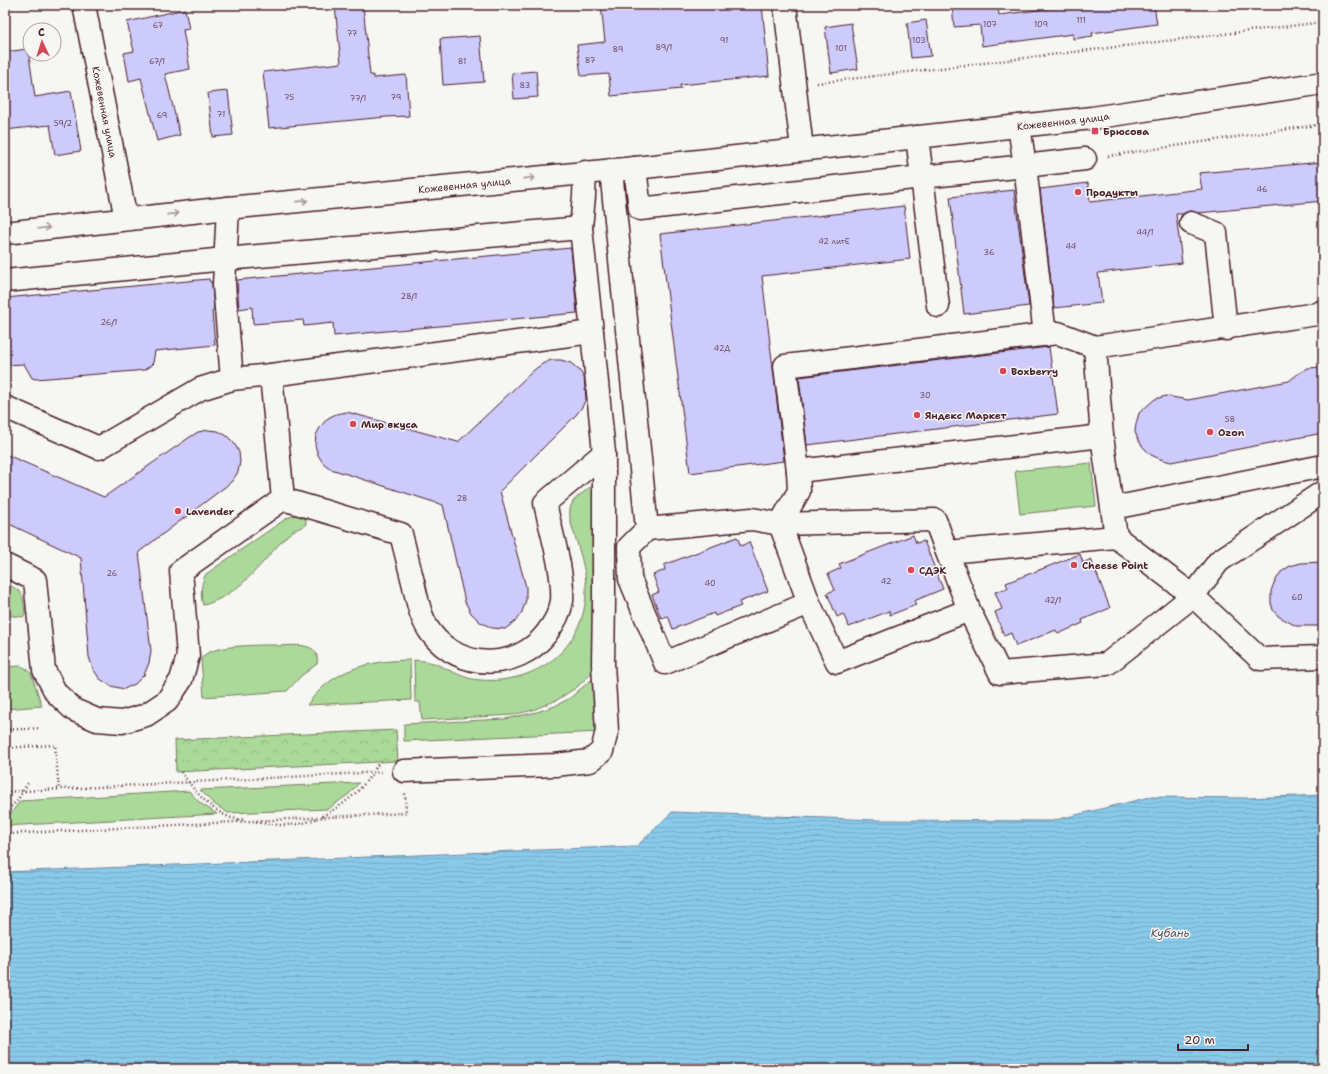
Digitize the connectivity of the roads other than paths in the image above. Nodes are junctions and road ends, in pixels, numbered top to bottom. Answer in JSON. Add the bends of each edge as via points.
{"nodes":[{"id":1,"x":84,"y":5,"type":"edge"},
{"id":2,"x":785,"y":5,"type":"edge"},
{"id":3,"x":1323,"y":83,"type":"edge"},
{"id":4,"x":1019,"y":126,"type":"junction"},
{"id":5,"x":917,"y":137,"type":"junction"},
{"id":6,"x":802,"y":149,"type":"junction"},
{"id":7,"x":1085,"y":159,"type":"road end"},
{"id":8,"x":1025,"y":166,"type":"junction"},
{"id":9,"x":634,"y":168,"type":"junction"},
{"id":10,"x":610,"y":170,"type":"junction"},
{"id":11,"x":585,"y":172,"type":"junction"},
{"id":12,"x":922,"y":177,"type":"junction"},
{"id":13,"x":228,"y":208,"type":"junction"},
{"id":14,"x":126,"y":219,"type":"junction"},
{"id":15,"x":1191,"y":223,"type":"dead end"},
{"id":16,"x":581,"y":228,"type":"junction"},
{"id":17,"x":5,"y":233,"type":"edge"},
{"id":18,"x":225,"y":259,"type":"junction"},
{"id":19,"x":5,"y":280,"type":"edge"},
{"id":20,"x":938,"y":306,"type":"dead end"},
{"id":21,"x":1323,"y":311,"type":"edge"},
{"id":22,"x":1226,"y":329,"type":"junction"},
{"id":23,"x":592,"y":332,"type":"junction"},
{"id":24,"x":1045,"y":335,"type":"junction"},
{"id":25,"x":1095,"y":347,"type":"junction"},
{"id":26,"x":270,"y":376,"type":"junction"},
{"id":27,"x":232,"y":379,"type":"junction"},
{"id":28,"x":5,"y":407,"type":"edge"},
{"id":29,"x":1102,"y":436,"type":"junction"},
{"id":30,"x":604,"y":453,"type":"junction"},
{"id":31,"x":1323,"y":466,"type":"edge"},
{"id":32,"x":798,"y":471,"type":"junction"},
{"id":33,"x":1323,"y":492,"type":"edge"},
{"id":34,"x":283,"y":499,"type":"junction"},
{"id":35,"x":1113,"y":508,"type":"junction"},
{"id":36,"x":780,"y":524,"type":"junction"},
{"id":37,"x":647,"y":529,"type":"junction"},
{"id":38,"x":1116,"y":537,"type":"junction"},
{"id":39,"x":947,"y":552,"type":"junction"},
{"id":40,"x":5,"y":565,"type":"edge"},
{"id":41,"x":1193,"y":596,"type":"junction"},
{"id":42,"x":809,"y":603,"type":"junction"},
{"id":43,"x":969,"y":610,"type":"junction"},
{"id":44,"x":1323,"y":657,"type":"edge"},
{"id":45,"x":404,"y":771,"type":"road end"}],
"edges":[{"from":1,"to":14,"type":"main road","name":"Кожевенная улица"},
{"from":2,"to":6,"type":"main road"},
{"from":3,"to":4,"type":"main road","name":"Кожевенная улица","via":[[1092,118]]},
{"from":4,"to":5,"type":"main road","name":"Кожевенная улица"},
{"from":4,"to":8,"type":"main road"},
{"from":5,"to":6,"type":"main road","name":"Кожевенная улица"},
{"from":5,"to":12,"type":"main road"},
{"from":6,"to":9,"type":"main road","name":"Кожевенная улица"},
{"from":7,"to":8,"type":"main road"},
{"from":8,"to":12,"type":"main road"},
{"from":8,"to":24,"type":"main road"},
{"from":9,"to":10,"type":"main road","name":"Кожевенная улица"},
{"from":9,"to":12,"type":"main road","via":[[640,209]]},
{"from":10,"to":11,"type":"main road","name":"Кожевенная улица"},
{"from":10,"to":37,"type":"main road"},
{"from":13,"to":11,"type":"main road","name":"Кожевенная улица","one_way":true},
{"from":11,"to":16,"type":"main road"},
{"from":12,"to":20,"type":"main road"},
{"from":14,"to":13,"type":"main road","name":"Кожевенная улица","one_way":true},
{"from":13,"to":18,"type":"main road"},
{"from":17,"to":14,"type":"main road","name":"Кожевенная улица","one_way":true},
{"from":15,"to":22,"type":"main road","via":[[1216,234]]},
{"from":16,"to":18,"type":"main road"},
{"from":16,"to":23,"type":"main road"},
{"from":18,"to":19,"type":"main road"},
{"from":18,"to":27,"type":"main road","via":[[224,285]]},
{"from":21,"to":22,"type":"main road","via":[[1318,314]]},
{"from":22,"to":25,"type":"main road"},
{"from":23,"to":26,"type":"main road"},
{"from":23,"to":30,"type":"main road"},
{"from":24,"to":25,"type":"main road","via":[[1058,333]]},
{"from":24,"to":32,"type":"main road","via":[[785,366]]},
{"from":25,"to":29,"type":"main road"},
{"from":26,"to":27,"type":"main road"},
{"from":26,"to":34,"type":"main road"},
{"from":27,"to":28,"type":"main road","via":[[200,389],[99,448]]},
{"from":29,"to":32,"type":"main road"},
{"from":29,"to":35,"type":"main road"},
{"from":30,"to":34,"type":"main road","via":[[545,503],[562,579],[562,603],[553,625],[538,644],[517,657],[494,662],[470,660],[448,649],[431,633],[420,611],[401,534]]},
{"from":30,"to":45,"type":"main road","via":[[603,664],[607,731],[602,751],[590,762],[555,766]]},
{"from":31,"to":35,"type":"main road"},
{"from":32,"to":36,"type":"main road","via":[[799,492]]},
{"from":33,"to":41,"type":"main road","via":[[1219,561]]},
{"from":34,"to":40,"type":"main road","via":[[181,571],[188,656],[181,680],[167,701],[146,716],[122,722],[97,720],[74,710],[56,693],[44,670],[35,580]]},
{"from":35,"to":38,"type":"main road"},
{"from":36,"to":37,"type":"main road","via":[[752,519]]},
{"from":36,"to":39,"type":"main road","via":[[935,520]]},
{"from":36,"to":42,"type":"main road"},
{"from":37,"to":42,"type":"main road","via":[[629,547],[630,579],[665,663]]},
{"from":38,"to":39,"type":"main road"},
{"from":38,"to":41,"type":"main road"},
{"from":39,"to":43,"type":"main road"},
{"from":41,"to":43,"type":"main road","via":[[1107,664],[1000,673]]},
{"from":41,"to":44,"type":"main road","via":[[1260,659]]},
{"from":42,"to":43,"type":"main road","via":[[837,662]]}]}
